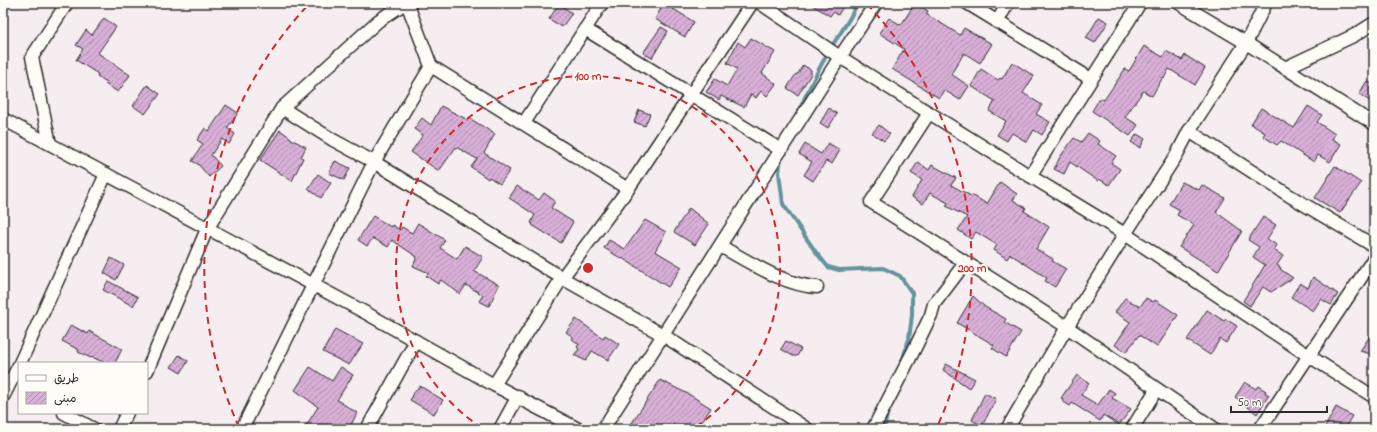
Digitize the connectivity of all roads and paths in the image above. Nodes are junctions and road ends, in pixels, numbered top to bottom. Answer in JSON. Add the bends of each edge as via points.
{"nodes":[{"id":1,"x":67,"y":3,"type":"edge"},
{"id":2,"x":406,"y":3,"type":"edge"},
{"id":3,"x":602,"y":3,"type":"edge"},
{"id":4,"x":752,"y":3,"type":"edge"},
{"id":5,"x":760,"y":3,"type":"edge"},
{"id":6,"x":876,"y":3,"type":"edge"},
{"id":7,"x":967,"y":3,"type":"edge"},
{"id":8,"x":1008,"y":3,"type":"edge"},
{"id":9,"x":1140,"y":3,"type":"edge"},
{"id":10,"x":1179,"y":3,"type":"edge"},
{"id":11,"x":1266,"y":3,"type":"edge"},
{"id":12,"x":997,"y":22,"type":"junction"},
{"id":13,"x":1374,"y":23,"type":"edge"},
{"id":14,"x":585,"y":29,"type":"junction"},
{"id":15,"x":1246,"y":43,"type":"junction"},
{"id":16,"x":840,"y":56,"type":"junction"},
{"id":17,"x":431,"y":66,"type":"junction"},
{"id":18,"x":1285,"y":68,"type":"junction"},
{"id":19,"x":1091,"y":79,"type":"junction"},
{"id":20,"x":691,"y":95,"type":"junction"},
{"id":21,"x":282,"y":108,"type":"junction"},
{"id":22,"x":929,"y":113,"type":"junction"},
{"id":23,"x":3,"y":119,"type":"edge"},
{"id":24,"x":524,"y":123,"type":"junction"},
{"id":25,"x":1374,"y":124,"type":"edge"},
{"id":26,"x":1189,"y":131,"type":"junction"},
{"id":27,"x":50,"y":144,"type":"junction"},
{"id":28,"x":781,"y":150,"type":"junction"},
{"id":29,"x":374,"y":162,"type":"junction"},
{"id":30,"x":106,"y":174,"type":"junction"},
{"id":31,"x":1030,"y":176,"type":"junction"},
{"id":32,"x":628,"y":189,"type":"junction"},
{"id":33,"x":207,"y":229,"type":"junction"},
{"id":34,"x":1125,"y":234,"type":"junction"},
{"id":35,"x":720,"y":246,"type":"junction"},
{"id":36,"x":1374,"y":246,"type":"edge"},
{"id":37,"x":1374,"y":258,"type":"edge"},
{"id":38,"x":965,"y":263,"type":"junction"},
{"id":39,"x":562,"y":278,"type":"junction"},
{"id":40,"x":313,"y":285,"type":"junction"},
{"id":41,"x":817,"y":287,"type":"dead end"},
{"id":42,"x":1067,"y":327,"type":"junction"},
{"id":43,"x":663,"y":336,"type":"junction"},
{"id":44,"x":416,"y":341,"type":"junction"},
{"id":45,"x":1308,"y":356,"type":"junction"},
{"id":46,"x":21,"y":362,"type":"edge"},
{"id":47,"x":18,"y":368,"type":"edge"},
{"id":48,"x":148,"y":369,"type":"edge"},
{"id":49,"x":11,"y":384,"type":"edge"},
{"id":50,"x":494,"y":385,"type":"junction"},
{"id":51,"x":1156,"y":390,"type":"junction"},
{"id":52,"x":518,"y":396,"type":"junction"},
{"id":53,"x":3,"y":397,"type":"edge"},
{"id":54,"x":1374,"y":397,"type":"edge"},
{"id":55,"x":66,"y":414,"type":"edge"},
{"id":56,"x":126,"y":414,"type":"edge"},
{"id":57,"x":94,"y":429,"type":"edge"},
{"id":58,"x":119,"y":429,"type":"edge"},
{"id":59,"x":242,"y":429,"type":"edge"},
{"id":60,"x":367,"y":429,"type":"edge"},
{"id":61,"x":500,"y":429,"type":"edge"},
{"id":62,"x":578,"y":429,"type":"edge"},
{"id":63,"x":604,"y":429,"type":"edge"},
{"id":64,"x":807,"y":429,"type":"edge"},
{"id":65,"x":872,"y":429,"type":"edge"},
{"id":66,"x":1007,"y":429,"type":"edge"},
{"id":67,"x":1132,"y":429,"type":"edge"},
{"id":68,"x":1214,"y":429,"type":"edge"},
{"id":69,"x":1260,"y":429,"type":"edge"}],
"edges":[{"from":1,"to":27,"type":"street","via":[[32,57]]},
{"from":2,"to":17,"type":"street"},
{"from":2,"to":21,"type":"street","via":[[378,21]]},
{"from":3,"to":14,"type":"street"},
{"from":4,"to":20,"type":"street"},
{"from":5,"to":16,"type":"street"},
{"from":6,"to":16,"type":"street"},
{"from":7,"to":12,"type":"street"},
{"from":8,"to":12,"type":"street"},
{"from":9,"to":19,"type":"street"},
{"from":10,"to":15,"type":"street"},
{"from":11,"to":15,"type":"street"},
{"from":12,"to":19,"type":"street"},
{"from":13,"to":18,"type":"street","via":[[1355,35]]},
{"from":14,"to":20,"type":"street"},
{"from":14,"to":24,"type":"street"},
{"from":15,"to":18,"type":"street"},
{"from":15,"to":26,"type":"street"},
{"from":16,"to":22,"type":"street"},
{"from":16,"to":28,"type":"street"},
{"from":17,"to":24,"type":"street"},
{"from":17,"to":29,"type":"street"},
{"from":18,"to":25,"type":"street"},
{"from":19,"to":31,"type":"street"},
{"from":20,"to":28,"type":"street"},
{"from":20,"to":32,"type":"street"},
{"from":21,"to":29,"type":"street"},
{"from":21,"to":33,"type":"street"},
{"from":22,"to":31,"type":"street"},
{"from":22,"to":38,"type":"street","via":[[871,202]]},
{"from":23,"to":27,"type":"street"},
{"from":24,"to":32,"type":"street"},
{"from":26,"to":34,"type":"street","via":[[1176,156]]},
{"from":26,"to":36,"type":"street"},
{"from":27,"to":30,"type":"street"},
{"from":28,"to":35,"type":"street"},
{"from":29,"to":39,"type":"street"},
{"from":29,"to":40,"type":"street"},
{"from":30,"to":33,"type":"street"},
{"from":30,"to":46,"type":"street"},
{"from":31,"to":34,"type":"street"},
{"from":32,"to":39,"type":"street"},
{"from":33,"to":40,"type":"street"},
{"from":33,"to":48,"type":"street"},
{"from":34,"to":42,"type":"street"},
{"from":34,"to":45,"type":"street"},
{"from":35,"to":41,"type":"street","via":[[789,282]]},
{"from":35,"to":43,"type":"street"},
{"from":37,"to":45,"type":"street"},
{"from":38,"to":42,"type":"street"},
{"from":38,"to":65,"type":"street","via":[[934,304],[913,352]]},
{"from":39,"to":43,"type":"street"},
{"from":39,"to":50,"type":"street"},
{"from":40,"to":44,"type":"street"},
{"from":40,"to":59,"type":"street"},
{"from":42,"to":51,"type":"street"},
{"from":42,"to":66,"type":"street"},
{"from":43,"to":63,"type":"street"},
{"from":43,"to":64,"type":"street"},
{"from":44,"to":50,"type":"street"},
{"from":44,"to":60,"type":"street"},
{"from":45,"to":54,"type":"street"},
{"from":45,"to":69,"type":"street"},
{"from":47,"to":49,"type":"street"},
{"from":49,"to":53,"type":"street"},
{"from":50,"to":52,"type":"street"},
{"from":51,"to":67,"type":"street"},
{"from":51,"to":68,"type":"street"},
{"from":52,"to":61,"type":"street"},
{"from":52,"to":62,"type":"street"},
{"from":55,"to":57,"type":"street"},
{"from":56,"to":58,"type":"street"}]}
